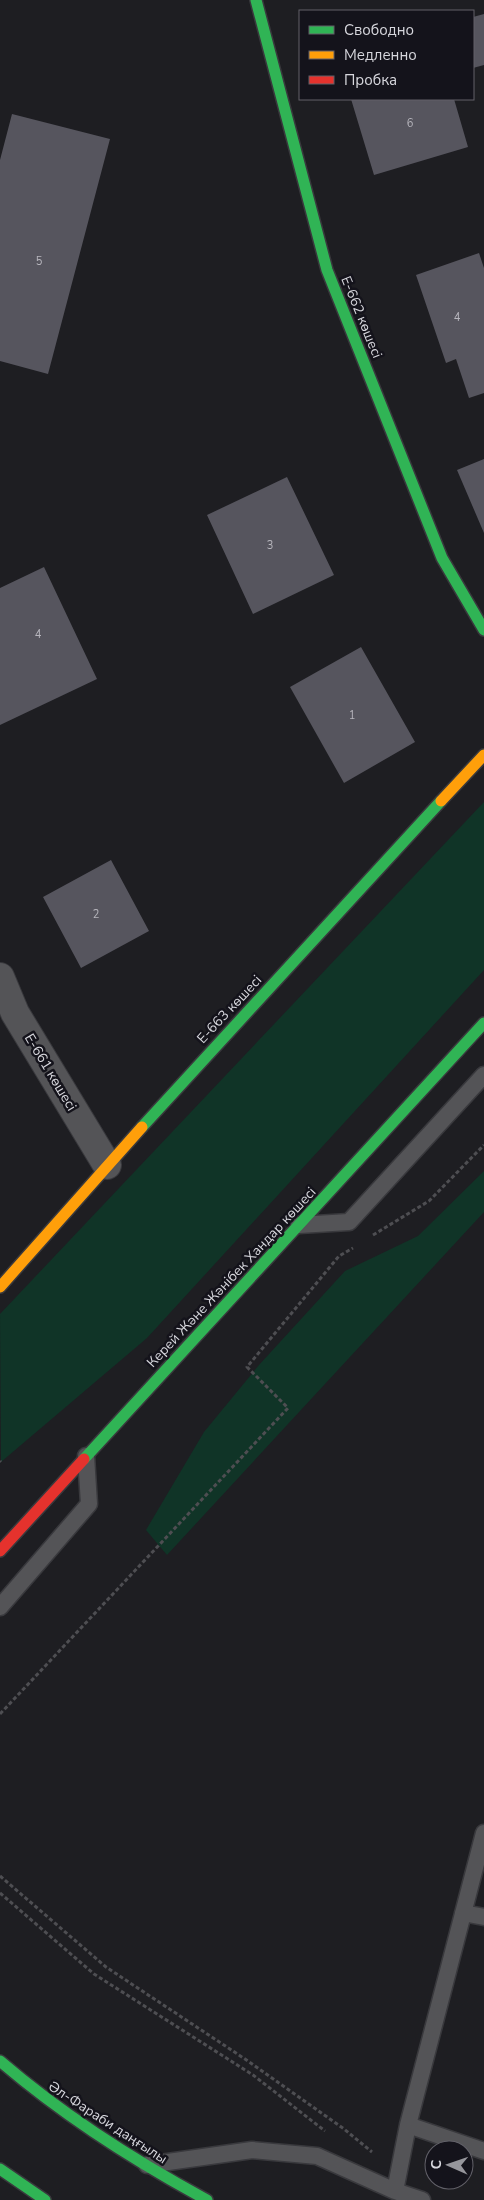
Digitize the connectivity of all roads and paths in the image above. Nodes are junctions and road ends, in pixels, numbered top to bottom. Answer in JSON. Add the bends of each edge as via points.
{"nodes":[{"id":1,"x":256,"y":0,"type":"edge"},
{"id":2,"x":484,"y":630,"type":"edge"},
{"id":3,"x":484,"y":755,"type":"edge"},
{"id":4,"x":0,"y":977,"type":"edge"},
{"id":5,"x":484,"y":1023,"type":"edge"},
{"id":6,"x":484,"y":1074,"type":"edge"},
{"id":7,"x":484,"y":1145,"type":"edge"},
{"id":8,"x":107,"y":1165,"type":"junction"},
{"id":9,"x":299,"y":1224,"type":"junction"},
{"id":10,"x":372,"y":1236,"type":"dead end"},
{"id":11,"x":355,"y":1246,"type":"dead end"},
{"id":12,"x":0,"y":1287,"type":"edge"},
{"id":13,"x":86,"y":1456,"type":"junction"},
{"id":14,"x":0,"y":1551,"type":"edge"},
{"id":15,"x":0,"y":1606,"type":"edge"},
{"id":16,"x":0,"y":1714,"type":"edge"},
{"id":17,"x":484,"y":1833,"type":"edge"},
{"id":18,"x":0,"y":1876,"type":"edge"},
{"id":19,"x":0,"y":1893,"type":"edge"},
{"id":20,"x":463,"y":1913,"type":"junction"},
{"id":21,"x":484,"y":1917,"type":"edge"},
{"id":22,"x":0,"y":2061,"type":"edge"},
{"id":23,"x":408,"y":2124,"type":"junction"},
{"id":24,"x":330,"y":2134,"type":"dead end"},
{"id":25,"x":484,"y":2151,"type":"edge"},
{"id":26,"x":143,"y":2166,"type":"junction"},
{"id":27,"x":0,"y":2169,"type":"edge"},
{"id":28,"x":396,"y":2184,"type":"junction"},
{"id":29,"x":45,"y":2200,"type":"edge"},
{"id":30,"x":207,"y":2200,"type":"edge"},
{"id":31,"x":422,"y":2200,"type":"edge"}],
"edges":[{"from":1,"to":2,"type":"street","name":"Е-662 көшесі","via":[[327,270],[442,558]]},
{"from":3,"to":8,"type":"street","name":"Е-663 көшесі"},
{"from":4,"to":8,"type":"street","name":"Е-661 көшесі","via":[[15,1013]]},
{"from":5,"to":9,"type":"street","name":"Керей Және Жәнібек Хандар көшесі"},
{"from":6,"to":9,"type":"lane","via":[[349,1222]]},
{"from":7,"to":10,"type":"path","via":[[429,1201]]},
{"from":8,"to":12,"type":"street","name":"Е-663 көшесі"},
{"from":9,"to":13,"type":"street","name":"Керей Және Жәнібек Хандар көшесі"},
{"from":11,"to":16,"type":"path","via":[[339,1256],[247,1367],[288,1408]]},
{"from":13,"to":14,"type":"street","name":"Керей Және Жәнібек Хандар көшесі"},
{"from":13,"to":15,"type":"lane","via":[[89,1504]]},
{"from":17,"to":20,"type":"lane"},
{"from":18,"to":28,"type":"path","via":[[106,1967],[344,2129],[367,2147]]},
{"from":19,"to":24,"type":"path","via":[[94,1974],[253,2075]]},
{"from":20,"to":21,"type":"lane"},
{"from":20,"to":23,"type":"lane"},
{"from":22,"to":26,"type":"street","name":"Әл-Фараби даңғылы","via":[[37,2094]]},
{"from":23,"to":25,"type":"lane"},
{"from":23,"to":28,"type":"lane"},
{"from":26,"to":28,"type":"lane","via":[[252,2150],[317,2156]]},
{"from":26,"to":30,"type":"street","name":"Әл-Фараби даңғылы"},
{"from":27,"to":29,"type":"street"},
{"from":28,"to":31,"type":"lane"}]}
